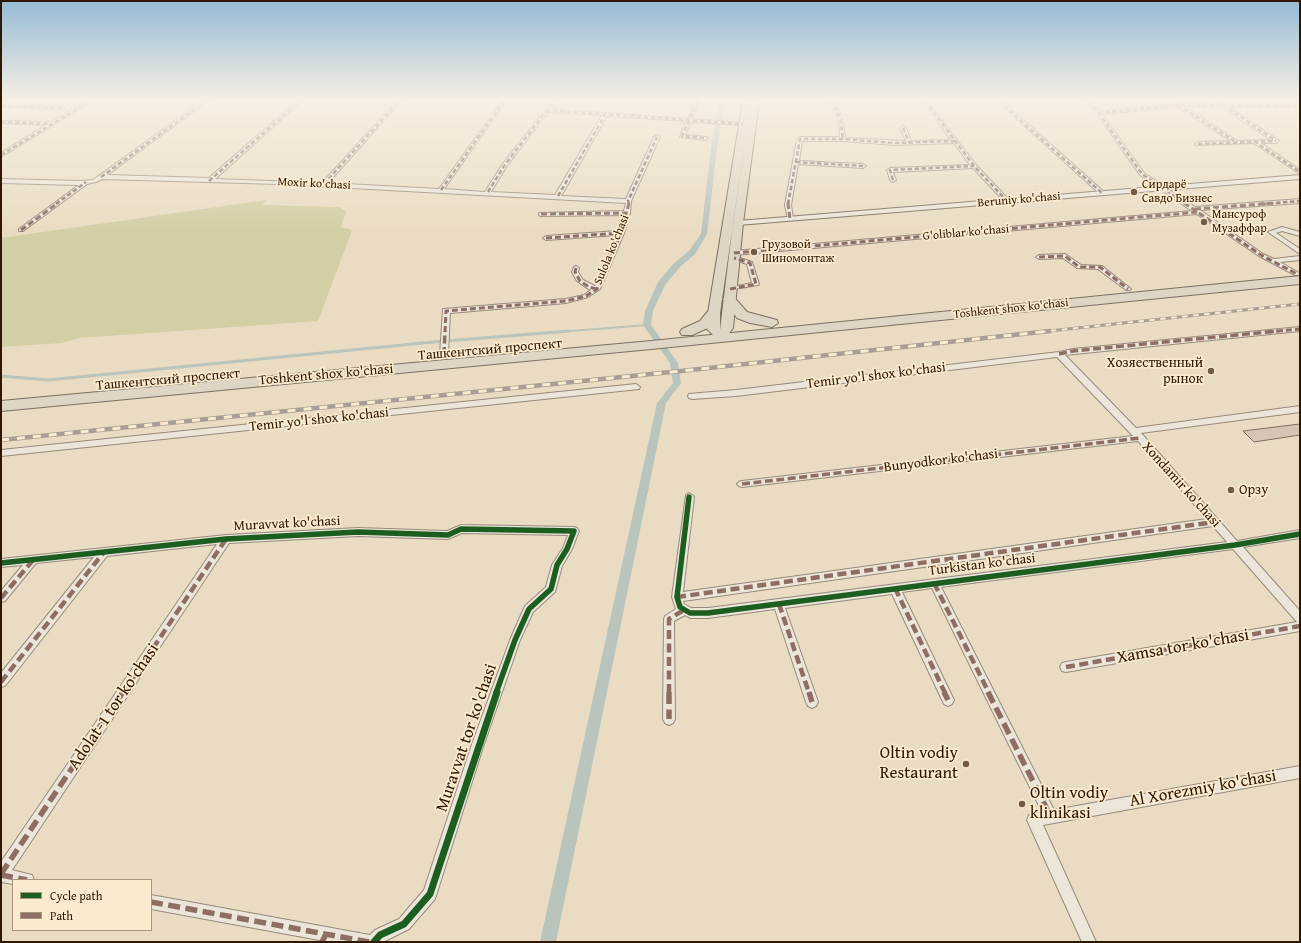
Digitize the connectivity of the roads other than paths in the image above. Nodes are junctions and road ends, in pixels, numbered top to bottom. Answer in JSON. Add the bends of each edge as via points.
{"nodes":[{"id":1,"x":17,"y":145,"type":"edge"},
{"id":2,"x":145,"y":145,"type":"edge"},
{"id":3,"x":250,"y":145,"type":"edge"},
{"id":4,"x":359,"y":145,"type":"edge"},
{"id":5,"x":473,"y":145,"type":"edge"},
{"id":6,"x":520,"y":145,"type":"edge"},
{"id":7,"x":588,"y":145,"type":"edge"},
{"id":8,"x":653,"y":145,"type":"edge"},
{"id":9,"x":740,"y":145,"type":"edge"},
{"id":10,"x":748,"y":145,"type":"edge"},
{"id":11,"x":799,"y":145,"type":"edge"},
{"id":12,"x":958,"y":145,"type":"edge"},
{"id":13,"x":1048,"y":145,"type":"edge"},
{"id":14,"x":1121,"y":145,"type":"edge"},
{"id":15,"x":1260,"y":145,"type":"edge"},
{"id":16,"x":3,"y":153,"type":"edge"},
{"id":17,"x":796,"y":162,"type":"junction"},
{"id":18,"x":863,"y":166,"type":"dead end"},
{"id":19,"x":974,"y":166,"type":"junction"},
{"id":20,"x":1300,"y":172,"type":"edge"},
{"id":21,"x":101,"y":177,"type":"junction"},
{"id":22,"x":1300,"y":177,"type":"edge"},
{"id":23,"x":893,"y":180,"type":"dead end"},
{"id":24,"x":1,"y":181,"type":"edge"},
{"id":25,"x":209,"y":181,"type":"junction"},
{"id":26,"x":86,"y":182,"type":"junction"},
{"id":27,"x":324,"y":184,"type":"junction"},
{"id":28,"x":1161,"y":188,"type":"junction"},
{"id":29,"x":441,"y":190,"type":"junction"},
{"id":30,"x":488,"y":192,"type":"junction"},
{"id":31,"x":1102,"y":193,"type":"junction"},
{"id":32,"x":558,"y":196,"type":"junction"},
{"id":33,"x":1006,"y":200,"type":"junction"},
{"id":34,"x":628,"y":201,"type":"junction"},
{"id":35,"x":1300,"y":201,"type":"edge"},
{"id":36,"x":1196,"y":210,"type":"junction"},
{"id":37,"x":627,"y":213,"type":"junction"},
{"id":38,"x":541,"y":214,"type":"dead end"},
{"id":39,"x":790,"y":218,"type":"junction"},
{"id":40,"x":738,"y":223,"type":"junction"},
{"id":41,"x":21,"y":230,"type":"dead end"},
{"id":42,"x":621,"y":233,"type":"junction"},
{"id":43,"x":1300,"y":234,"type":"edge"},
{"id":44,"x":546,"y":238,"type":"dead end"},
{"id":45,"x":1300,"y":252,"type":"edge"},
{"id":46,"x":734,"y":256,"type":"junction"},
{"id":47,"x":1040,"y":257,"type":"dead end"},
{"id":48,"x":1300,"y":258,"type":"edge"},
{"id":49,"x":1274,"y":261,"type":"junction"},
{"id":50,"x":576,"y":268,"type":"dead end"},
{"id":51,"x":1299,"y":276,"type":"edge"},
{"id":52,"x":597,"y":289,"type":"junction"},
{"id":53,"x":1128,"y":289,"type":"junction"},
{"id":54,"x":730,"y":294,"type":"junction"},
{"id":55,"x":714,"y":313,"type":"junction"},
{"id":56,"x":775,"y":327,"type":"junction"},
{"id":57,"x":1300,"y":329,"type":"edge"},
{"id":58,"x":720,"y":331,"type":"junction"},
{"id":59,"x":687,"y":332,"type":"junction"},
{"id":60,"x":664,"y":339,"type":"junction"},
{"id":61,"x":648,"y":340,"type":"junction"},
{"id":62,"x":444,"y":350,"type":"junction"},
{"id":63,"x":1059,"y":354,"type":"junction"},
{"id":64,"x":636,"y":387,"type":"dead end"},
{"id":65,"x":1,"y":396,"type":"edge"},
{"id":66,"x":692,"y":396,"type":"dead end"},
{"id":67,"x":1,"y":406,"type":"edge"},
{"id":68,"x":1300,"y":409,"type":"edge"},
{"id":69,"x":1137,"y":435,"type":"junction"},
{"id":70,"x":1,"y":453,"type":"edge"},
{"id":71,"x":742,"y":484,"type":"dead end"},
{"id":72,"x":689,"y":497,"type":"dead end"},
{"id":73,"x":1214,"y":522,"type":"junction"},
{"id":74,"x":574,"y":531,"type":"joint"},
{"id":75,"x":1300,"y":534,"type":"edge"},
{"id":76,"x":226,"y":539,"type":"junction"},
{"id":77,"x":1235,"y":545,"type":"junction"},
{"id":78,"x":104,"y":552,"type":"junction"},
{"id":79,"x":34,"y":559,"type":"junction"},
{"id":80,"x":1,"y":563,"type":"edge"},
{"id":81,"x":934,"y":583,"type":"junction"},
{"id":82,"x":895,"y":588,"type":"junction"},
{"id":83,"x":677,"y":597,"type":"junction"},
{"id":84,"x":1,"y":598,"type":"edge"},
{"id":85,"x":779,"y":604,"type":"junction"},
{"id":86,"x":684,"y":610,"type":"junction"},
{"id":87,"x":1300,"y":618,"type":"edge"},
{"id":88,"x":1300,"y":626,"type":"edge"},
{"id":89,"x":1066,"y":666,"type":"dead end"},
{"id":90,"x":1,"y":682,"type":"edge"},
{"id":91,"x":948,"y":700,"type":"dead end"},
{"id":92,"x":812,"y":702,"type":"dead end"},
{"id":93,"x":669,"y":719,"type":"dead end"},
{"id":94,"x":1300,"y":772,"type":"edge"},
{"id":95,"x":1052,"y":817,"type":"junction"},
{"id":96,"x":1,"y":875,"type":"edge"},
{"id":97,"x":22,"y":879,"type":"edge"},
{"id":98,"x":152,"y":902,"type":"edge"},
{"id":99,"x":324,"y":938,"type":"edge"},
{"id":100,"x":369,"y":942,"type":"edge"},
{"id":101,"x":374,"y":942,"type":"edge"},
{"id":102,"x":1089,"y":942,"type":"edge"}],
"edges":[{"from":1,"to":16,"type":"street"},
{"from":2,"to":21,"type":"street"},
{"from":3,"to":25,"type":"street"},
{"from":4,"to":27,"type":"street"},
{"from":5,"to":29,"type":"street"},
{"from":6,"to":30,"type":"street"},
{"from":7,"to":32,"type":"street"},
{"from":8,"to":34,"type":"street","name":"Sulola ko'chasi"},
{"from":9,"to":55,"type":"main road"},
{"from":10,"to":40,"type":"main road"},
{"from":11,"to":17,"type":"street"},
{"from":12,"to":19,"type":"street"},
{"from":13,"to":31,"type":"street"},
{"from":14,"to":28,"type":"street","via":[[1142,174]]},
{"from":15,"to":20,"type":"street"},
{"from":17,"to":18,"type":"street"},
{"from":17,"to":39,"type":"street","via":[[788,205]]},
{"from":19,"to":23,"type":"street","via":[[890,170]]},
{"from":19,"to":33,"type":"street"},
{"from":21,"to":25,"type":"street","name":"Moxir ko'chasi"},
{"from":21,"to":26,"type":"street","name":"Moxir ko'chasi"},
{"from":22,"to":28,"type":"street","name":"Beruniy ko'chasi"},
{"from":24,"to":26,"type":"street","name":"Moxir ko'chasi"},
{"from":25,"to":27,"type":"street","name":"Moxir ko'chasi"},
{"from":26,"to":41,"type":"street"},
{"from":27,"to":29,"type":"street","name":"Moxir ko'chasi"},
{"from":28,"to":31,"type":"street","name":"Beruniy ko'chasi"},
{"from":28,"to":36,"type":"street"},
{"from":29,"to":30,"type":"street","name":"Moxir ko'chasi"},
{"from":30,"to":32,"type":"street","name":"Moxir ko'chasi"},
{"from":31,"to":33,"type":"street","name":"Beruniy ko'chasi"},
{"from":32,"to":34,"type":"street","name":"Moxir ko'chasi"},
{"from":33,"to":39,"type":"street","name":"Beruniy ko'chasi"},
{"from":34,"to":37,"type":"street","name":"Sulola ko'chasi"},
{"from":35,"to":36,"type":"street","name":"G'oliblar ko'chasi"},
{"from":36,"to":46,"type":"street","name":"G'oliblar ko'chasi"},
{"from":36,"to":49,"type":"street","via":[[1227,233]]},
{"from":37,"to":38,"type":"street"},
{"from":37,"to":42,"type":"street","name":"Sulola ko'chasi"},
{"from":39,"to":40,"type":"street","name":"Beruniy ko'chasi"},
{"from":40,"to":46,"type":"main road"},
{"from":42,"to":44,"type":"street"},
{"from":42,"to":52,"type":"street","name":"Sulola ko'chasi"},
{"from":43,"to":45,"type":"street","via":[[1282,229],[1271,232]]},
{"from":46,"to":54,"type":"main road"},
{"from":46,"to":54,"type":"street","via":[[750,263],[756,284]]},
{"from":47,"to":53,"type":"street","via":[[1065,256],[1079,268],[1100,267]]},
{"from":48,"to":49,"type":"street"},
{"from":49,"to":51,"type":"street"},
{"from":50,"to":52,"type":"street","via":[[575,272],[580,281]]},
{"from":51,"to":53,"type":"highway","name":"Toshkent shox ko'chasi"},
{"from":51,"to":56,"type":"highway","name":"Toshkent shox ko'chasi"},
{"from":52,"to":62,"type":"street","name":"Sulola ko'chasi","via":[[586,296],[566,301],[446,312]]},
{"from":53,"to":56,"type":"highway","name":"Toshkent shox ko'chasi"},
{"from":54,"to":56,"type":"highway","via":[[734,307],[742,315]]},
{"from":54,"to":58,"type":"main road"},
{"from":55,"to":58,"type":"main road"},
{"from":55,"to":59,"type":"highway","via":[[705,324]]},
{"from":56,"to":58,"type":"highway"},
{"from":57,"to":63,"type":"street","name":"Temir yo'l shox ko'chasi"},
{"from":58,"to":59,"type":"highway"},
{"from":58,"to":60,"type":"highway"},
{"from":59,"to":60,"type":"highway"},
{"from":60,"to":61,"type":"highway"},
{"from":61,"to":62,"type":"highway","name":"Ташкентский проспект"},
{"from":61,"to":67,"type":"highway","name":"Toshkent shox ko'chasi"},
{"from":62,"to":65,"type":"highway","name":"Ташкентский проспект"},
{"from":63,"to":66,"type":"street","name":"Temir yo'l shox ko'chasi","via":[[736,393]]},
{"from":63,"to":69,"type":"street","name":"Xondamir ko'chasi"},
{"from":64,"to":70,"type":"street","name":"Temir yo'l shox ko'chasi"},
{"from":68,"to":69,"type":"street","name":"Bunyodkor ko'chasi"},
{"from":69,"to":71,"type":"street","name":"Bunyodkor ko'chasi"},
{"from":69,"to":73,"type":"street","name":"Xondamir ko'chasi"},
{"from":72,"to":83,"type":"street"},
{"from":73,"to":77,"type":"street","name":"Xondamir ko'chasi"},
{"from":73,"to":83,"type":"street","name":"Turkistan ko'chasi"},
{"from":74,"to":76,"type":"street","name":"Muravvat ko'chasi","via":[[461,529],[448,535],[358,532]]},
{"from":74,"to":101,"type":"street","name":"Muravvat tor ko'chasi","via":[[557,565],[551,589],[529,609],[515,640],[477,747],[430,894],[404,924],[380,935]]},
{"from":75,"to":77,"type":"street","name":"Turkistan ko'chasi"},
{"from":76,"to":78,"type":"street","name":"Muravvat ko'chasi"},
{"from":76,"to":96,"type":"street","name":"Adolat-1 tor ko'chasi"},
{"from":77,"to":81,"type":"street","name":"Turkistan ko'chasi"},
{"from":77,"to":87,"type":"street","name":"Xondamir ko'chasi"},
{"from":78,"to":79,"type":"street","name":"Muravvat ko'chasi"},
{"from":78,"to":90,"type":"street"},
{"from":79,"to":80,"type":"street","name":"Muravvat ko'chasi"},
{"from":79,"to":84,"type":"street"},
{"from":81,"to":82,"type":"street","name":"Turkistan ko'chasi"},
{"from":81,"to":95,"type":"street"},
{"from":82,"to":85,"type":"street","name":"Turkistan ko'chasi"},
{"from":82,"to":91,"type":"street"},
{"from":83,"to":86,"type":"street","via":[[680,607]]},
{"from":85,"to":86,"type":"street","name":"Turkistan ko'chasi","via":[[708,614]]},
{"from":85,"to":92,"type":"street"},
{"from":86,"to":93,"type":"street","via":[[669,619]]},
{"from":88,"to":89,"type":"street","name":"Xamsa tor ko'chasi"},
{"from":94,"to":95,"type":"street","name":"Al Xorezmiy ko'chasi"},
{"from":95,"to":102,"type":"street","name":"Al Xorezmiy ko'chasi","via":[[1034,820]]},
{"from":96,"to":97,"type":"street"},
{"from":98,"to":99,"type":"street"},
{"from":99,"to":100,"type":"street"}]}
